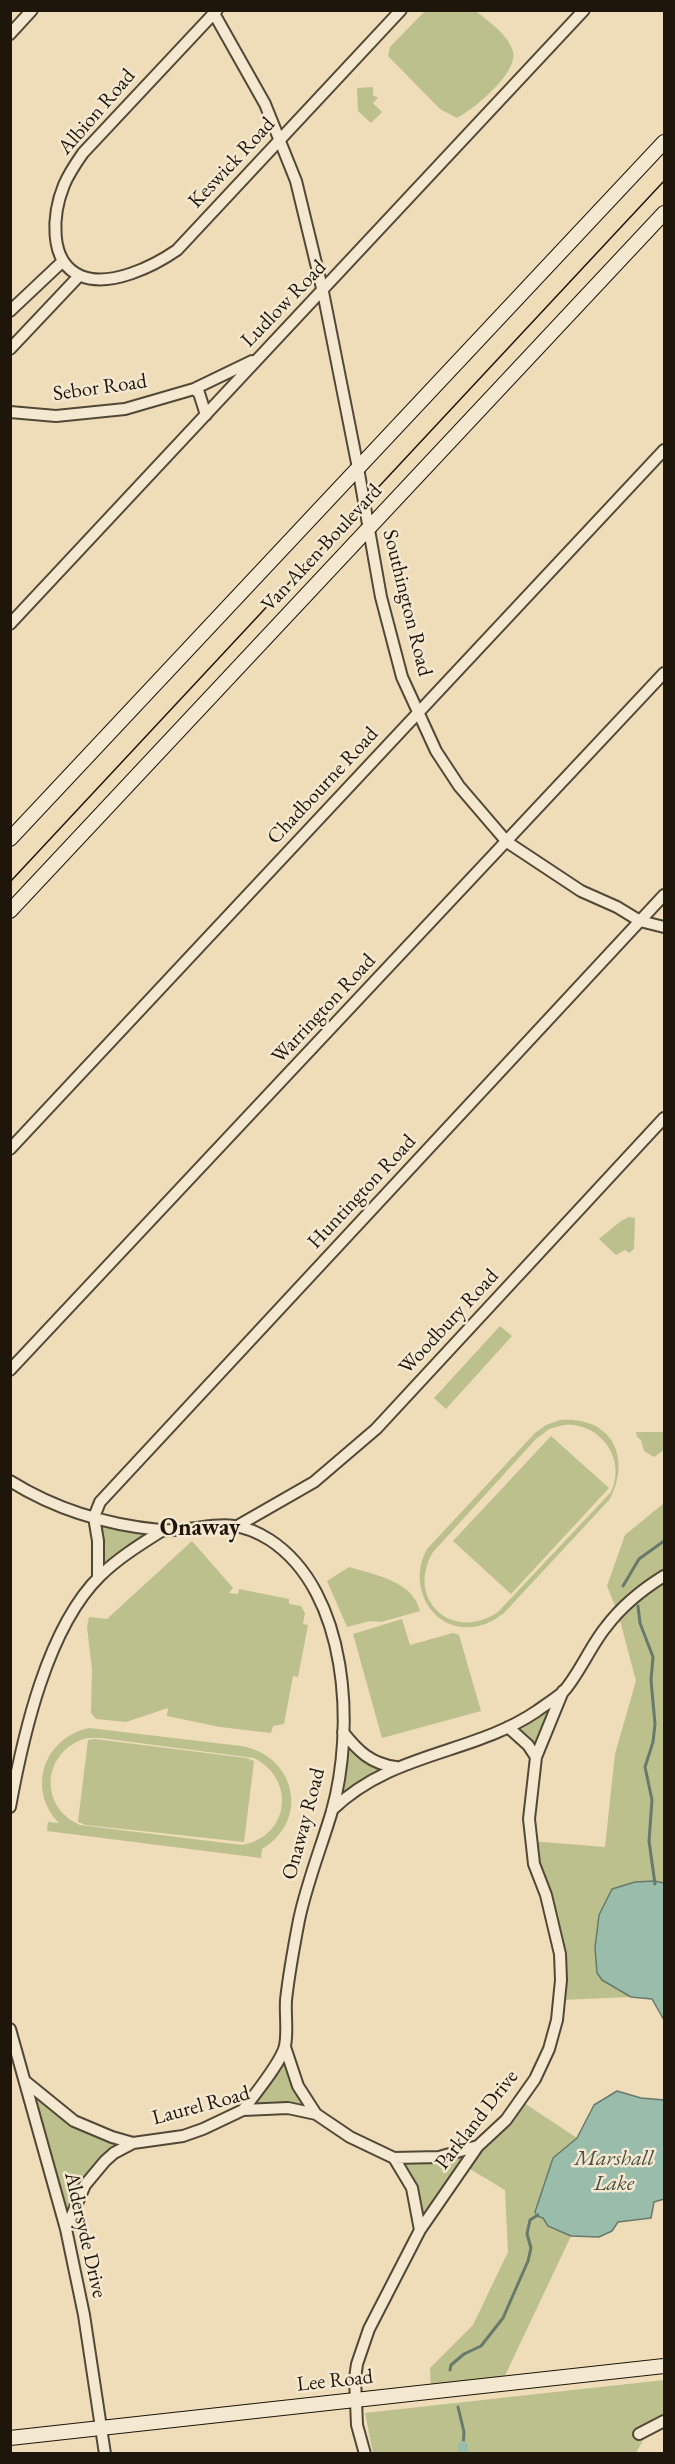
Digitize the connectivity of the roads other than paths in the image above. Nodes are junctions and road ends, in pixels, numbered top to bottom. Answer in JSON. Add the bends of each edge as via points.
{"nodes":[{"id":1,"x":32,"y":10,"type":"edge"},
{"id":2,"x":401,"y":10,"type":"edge"},
{"id":3,"x":584,"y":10,"type":"edge"},
{"id":4,"x":214,"y":11,"type":"edge"},
{"id":5,"x":10,"y":34,"type":"edge"},
{"id":6,"x":280,"y":139,"type":"junction"},
{"id":7,"x":664,"y":142,"type":"edge"},
{"id":8,"x":664,"y":213,"type":"edge"},
{"id":9,"x":63,"y":261,"type":"junction"},
{"id":10,"x":79,"y":276,"type":"junction"},
{"id":11,"x":323,"y":292,"type":"junction"},
{"id":12,"x":10,"y":311,"type":"edge"},
{"id":13,"x":10,"y":349,"type":"edge"},
{"id":14,"x":259,"y":358,"type":"junction"},
{"id":15,"x":194,"y":389,"type":"junction"},
{"id":16,"x":10,"y":412,"type":"edge"},
{"id":17,"x":206,"y":415,"type":"junction"},
{"id":18,"x":664,"y":450,"type":"edge"},
{"id":19,"x":358,"y":468,"type":"junction"},
{"id":20,"x":368,"y":530,"type":"junction"},
{"id":21,"x":10,"y":624,"type":"edge"},
{"id":22,"x":664,"y":673,"type":"edge"},
{"id":23,"x":418,"y":712,"type":"junction"},
{"id":24,"x":10,"y":839,"type":"edge"},
{"id":25,"x":507,"y":842,"type":"junction"},
{"id":26,"x":664,"y":895,"type":"edge"},
{"id":27,"x":10,"y":911,"type":"edge"},
{"id":28,"x":640,"y":921,"type":"junction"},
{"id":29,"x":664,"y":927,"type":"edge"},
{"id":30,"x":664,"y":1118,"type":"edge"},
{"id":31,"x":10,"y":1149,"type":"edge"},
{"id":32,"x":10,"y":1370,"type":"edge"},
{"id":33,"x":10,"y":1481,"type":"edge"},
{"id":34,"x":94,"y":1518,"type":"junction"},
{"id":35,"x":239,"y":1525,"type":"junction"},
{"id":36,"x":163,"y":1530,"type":"junction"},
{"id":37,"x":664,"y":1576,"type":"edge"},
{"id":38,"x":98,"y":1577,"type":"junction"},
{"id":39,"x":563,"y":1691,"type":"junction"},
{"id":40,"x":508,"y":1727,"type":"junction"},
{"id":41,"x":343,"y":1732,"type":"junction"},
{"id":42,"x":536,"y":1757,"type":"junction"},
{"id":43,"x":397,"y":1767,"type":"junction"},
{"id":44,"x":10,"y":1807,"type":"edge"},
{"id":45,"x":332,"y":1810,"type":"junction"},
{"id":46,"x":10,"y":2029,"type":"edge"},
{"id":47,"x":285,"y":2047,"type":"junction"},
{"id":48,"x":24,"y":2081,"type":"junction"},
{"id":49,"x":243,"y":2110,"type":"junction"},
{"id":50,"x":316,"y":2114,"type":"junction"},
{"id":51,"x":133,"y":2143,"type":"junction"},
{"id":52,"x":478,"y":2146,"type":"junction"},
{"id":53,"x":394,"y":2158,"type":"junction"},
{"id":54,"x":66,"y":2229,"type":"junction"},
{"id":55,"x":420,"y":2230,"type":"junction"},
{"id":56,"x":664,"y":2366,"type":"edge"},
{"id":57,"x":355,"y":2400,"type":"junction"},
{"id":58,"x":664,"y":2421,"type":"edge"},
{"id":59,"x":101,"y":2428,"type":"junction"},
{"id":60,"x":639,"y":2434,"type":"dead end"},
{"id":61,"x":10,"y":2438,"type":"edge"},
{"id":62,"x":366,"y":2452,"type":"edge"},
{"id":63,"x":105,"y":2454,"type":"edge"}],
"edges":[{"from":1,"to":5,"type":"street"},
{"from":2,"to":6,"type":"street","name":"Keswick Road"},
{"from":3,"to":11,"type":"street","name":"Ludlow Road"},
{"from":4,"to":6,"type":"street","name":"Southington Road"},
{"from":4,"to":9,"type":"street","name":"Albion Road","via":[[72,168],[57,214],[56,241]]},
{"from":6,"to":10,"type":"street","name":"Keswick Road","via":[[166,257],[116,277]]},
{"from":6,"to":11,"type":"street","name":"Southington Road","via":[[301,199]]},
{"from":7,"to":19,"type":"main road","name":"Van Aken Boulevard"},
{"from":8,"to":20,"type":"main road","name":"Van Aken Boulevard"},
{"from":9,"to":10,"type":"street"},
{"from":9,"to":12,"type":"street"},
{"from":10,"to":13,"type":"street"},
{"from":11,"to":14,"type":"street","name":"Ludlow Road"},
{"from":11,"to":19,"type":"street","name":"Southington Road"},
{"from":14,"to":15,"type":"street","name":"Sebor Road"},
{"from":14,"to":17,"type":"street","name":"Ludlow Road"},
{"from":15,"to":16,"type":"street","name":"Sebor Road","via":[[125,409],[56,416]]},
{"from":15,"to":17,"type":"street"},
{"from":17,"to":21,"type":"street","name":"Ludlow Road"},
{"from":18,"to":23,"type":"street","name":"Chadbourne Road"},
{"from":19,"to":20,"type":"street","name":"Southington Road"},
{"from":19,"to":24,"type":"main road","name":"Van Aken Boulevard"},
{"from":20,"to":23,"type":"street","name":"Southington Road","via":[[402,676]]},
{"from":20,"to":27,"type":"main road","name":"Van Aken Boulevard"},
{"from":22,"to":25,"type":"street","name":"Warrington Road"},
{"from":23,"to":25,"type":"street","name":"Southington Road","via":[[436,751],[459,786]]},
{"from":23,"to":31,"type":"street","name":"Chadbourne Road"},
{"from":25,"to":28,"type":"street","name":"Southington Road","via":[[582,891]]},
{"from":25,"to":32,"type":"street","name":"Warrington Road"},
{"from":26,"to":28,"type":"street","name":"Huntington Road"},
{"from":28,"to":29,"type":"street","name":"Southington Road"},
{"from":28,"to":34,"type":"street","name":"Huntington Road","via":[[100,1502]]},
{"from":30,"to":35,"type":"street","name":"Woodbury Road","via":[[376,1429],[314,1482]]},
{"from":33,"to":34,"type":"street","name":"Onaway Road","via":[[35,1496]]},
{"from":34,"to":36,"type":"street","name":"Onaway Road"},
{"from":34,"to":38,"type":"street"},
{"from":35,"to":36,"type":"street","name":"Onaway Road"},
{"from":35,"to":41,"type":"street","name":"Onaway Road","via":[[271,1540],[284,1551],[319,1598],[333,1631],[340,1665]]},
{"from":36,"to":38,"type":"street"},
{"from":37,"to":39,"type":"street","via":[[606,1626]]},
{"from":38,"to":44,"type":"street","via":[[78,1604],[51,1655],[30,1719]]},
{"from":39,"to":40,"type":"street"},
{"from":39,"to":42,"type":"street","name":"Parkland Drive"},
{"from":40,"to":42,"type":"street"},
{"from":40,"to":43,"type":"street"},
{"from":41,"to":43,"type":"street","via":[[365,1756]]},
{"from":41,"to":45,"type":"street","name":"Onaway Road"},
{"from":42,"to":52,"type":"street","name":"Parkland Drive","via":[[530,1841],[556,1932],[560,2000],[549,2049],[534,2079],[506,2120]]},
{"from":43,"to":45,"type":"street","via":[[359,1786]]},
{"from":45,"to":47,"type":"street","name":"Onaway Road","via":[[299,1918],[286,2002]]},
{"from":46,"to":48,"type":"street","name":"Aldersyde Drive"},
{"from":47,"to":49,"type":"street","name":"Onaway Road"},
{"from":47,"to":50,"type":"street","name":"Laurel Road","via":[[298,2086]]},
{"from":48,"to":51,"type":"street","name":"Laurel Road","via":[[74,2121]]},
{"from":48,"to":54,"type":"street","name":"Aldersyde Drive"},
{"from":49,"to":50,"type":"street","name":"Laurel Road","via":[[288,2108]]},
{"from":49,"to":51,"type":"street","name":"Laurel Road","via":[[183,2136]]},
{"from":50,"to":53,"type":"street","name":"Laurel Road","via":[[350,2137]]},
{"from":51,"to":54,"type":"street","name":"Laurel Road","via":[[114,2153],[94,2173]]},
{"from":52,"to":53,"type":"street","name":"Laurel Road","via":[[439,2157]]},
{"from":52,"to":55,"type":"street","name":"Parkland Drive"},
{"from":53,"to":55,"type":"street","via":[[412,2188]]},
{"from":54,"to":59,"type":"street","name":"Aldersyde Drive"},
{"from":55,"to":57,"type":"street","name":"Parkland Drive","via":[[369,2329],[357,2364]]},
{"from":56,"to":57,"type":"main road","name":"Lee Road"},
{"from":57,"to":59,"type":"main road","name":"Lee Road"},
{"from":57,"to":62,"type":"street","name":"Parkland Drive","via":[[357,2425]]},
{"from":58,"to":60,"type":"street"},
{"from":59,"to":61,"type":"main road","name":"Lee Road"},
{"from":59,"to":63,"type":"street","name":"Aldersyde Drive"}]}
